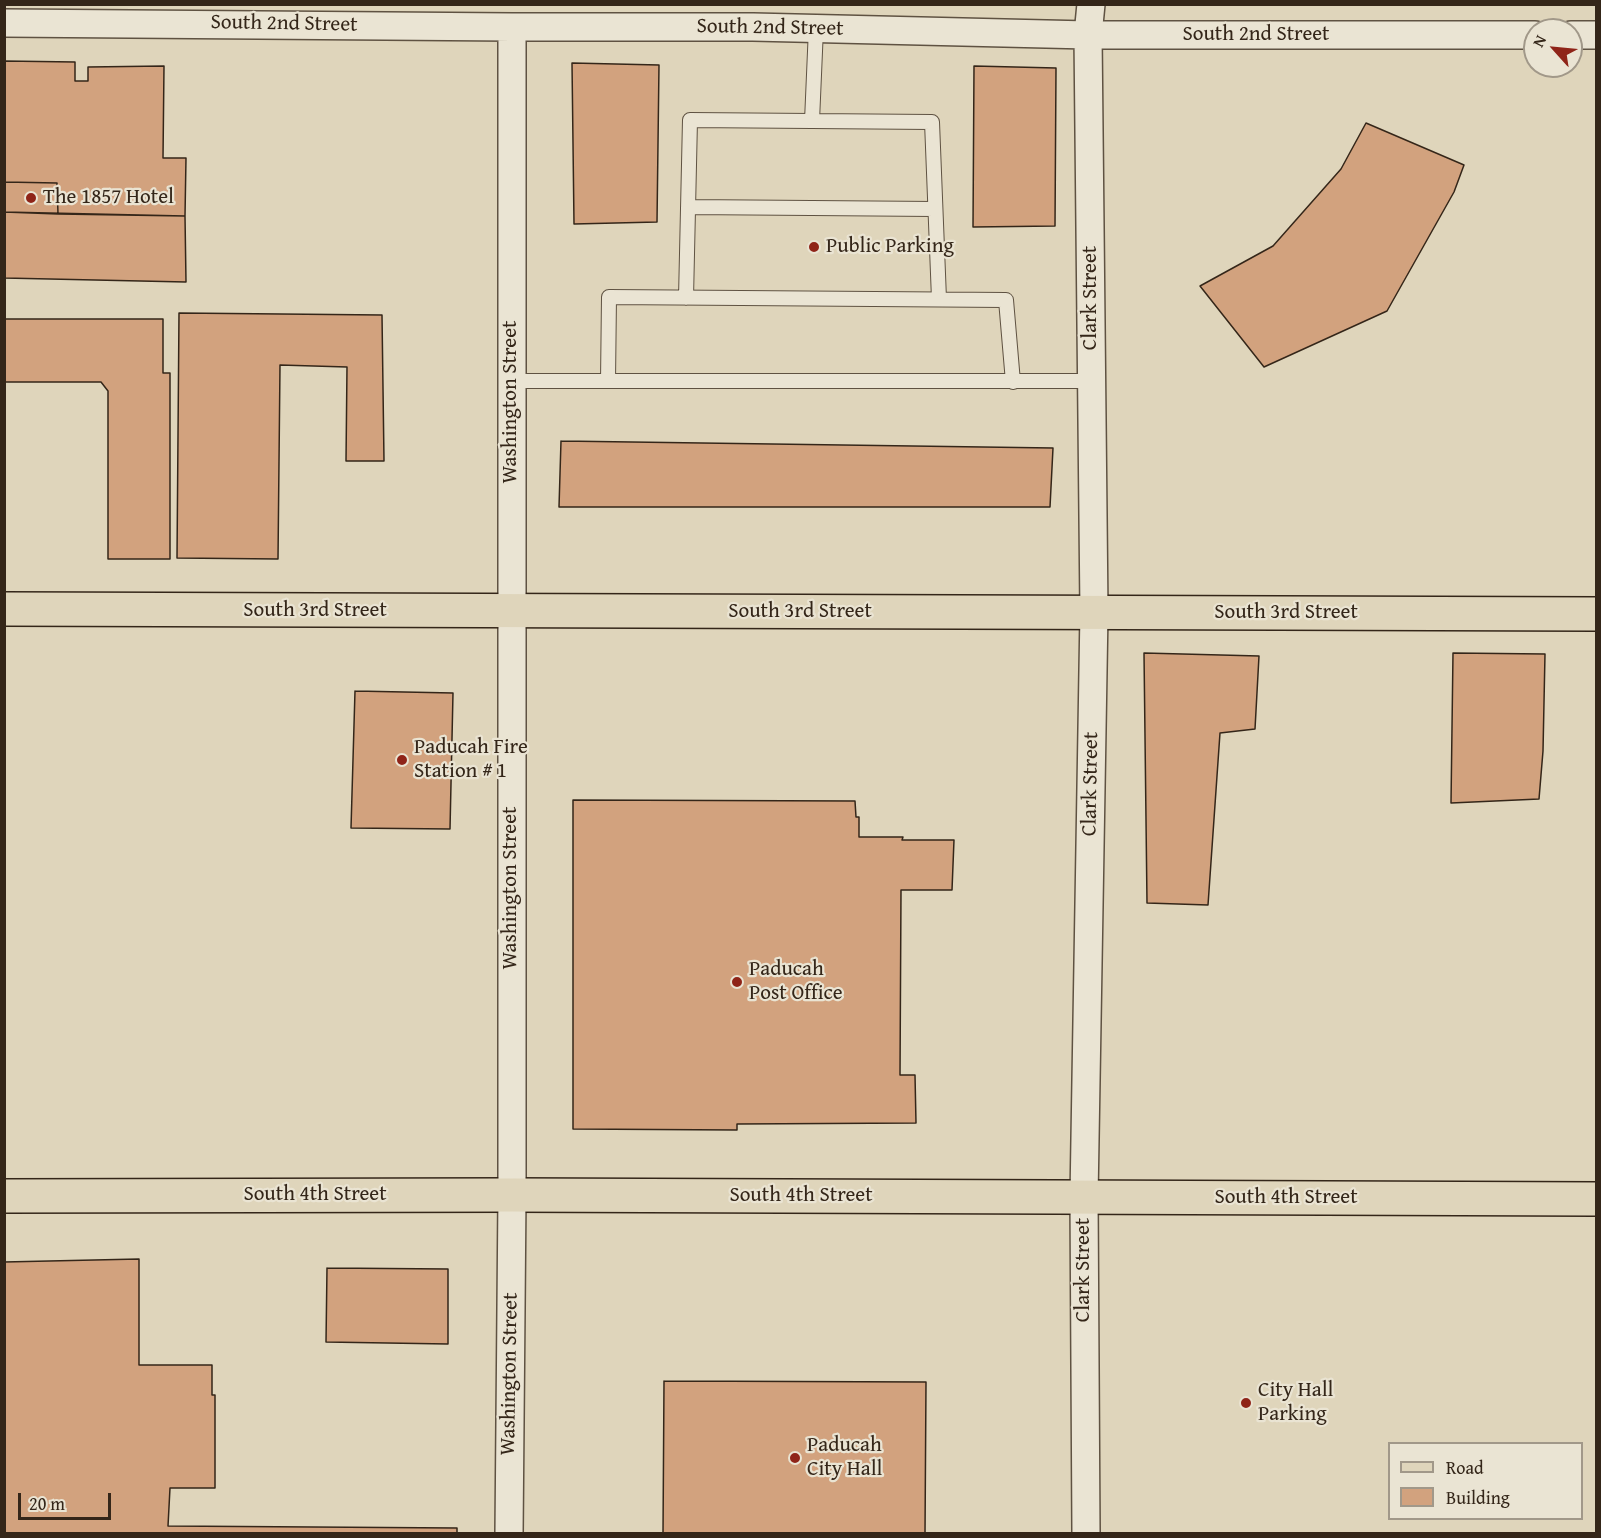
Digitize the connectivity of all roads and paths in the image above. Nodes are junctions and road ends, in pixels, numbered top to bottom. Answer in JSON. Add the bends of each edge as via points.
{"nodes":[{"id":1,"x":1091,"y":4,"type":"edge"},
{"id":2,"x":224,"y":14,"type":"edge"},
{"id":3,"x":753,"y":16,"type":"edge"},
{"id":4,"x":4,"y":23,"type":"edge"},
{"id":5,"x":512,"y":27,"type":"junction"},
{"id":6,"x":816,"y":28,"type":"junction"},
{"id":7,"x":1088,"y":35,"type":"junction"},
{"id":8,"x":1523,"y":35,"type":"edge"},
{"id":9,"x":812,"y":121,"type":"junction"},
{"id":10,"x":688,"y":207,"type":"junction"},
{"id":11,"x":935,"y":209,"type":"junction"},
{"id":12,"x":686,"y":298,"type":"junction"},
{"id":13,"x":939,"y":299,"type":"junction"},
{"id":14,"x":511,"y":381,"type":"junction"},
{"id":15,"x":608,"y":381,"type":"junction"},
{"id":16,"x":1013,"y":381,"type":"junction"},
{"id":17,"x":1091,"y":381,"type":"junction"},
{"id":18,"x":4,"y":609,"type":"edge"},
{"id":19,"x":511,"y":612,"type":"junction"},
{"id":20,"x":1094,"y":612,"type":"junction"},
{"id":21,"x":1596,"y":614,"type":"edge"},
{"id":22,"x":512,"y":1195,"type":"junction"},
{"id":23,"x":4,"y":1196,"type":"edge"},
{"id":24,"x":1084,"y":1197,"type":"junction"},
{"id":25,"x":1596,"y":1199,"type":"edge"},
{"id":26,"x":508,"y":1533,"type":"edge"},
{"id":27,"x":1086,"y":1533,"type":"edge"}],
"edges":[{"from":1,"to":7,"type":"street","name":"Clark Street"},
{"from":2,"to":4,"type":"street","name":"South 2nd Street"},
{"from":2,"to":5,"type":"street","name":"South 2nd Street"},
{"from":3,"to":5,"type":"street","name":"South 2nd Street"},
{"from":3,"to":6,"type":"street","name":"South 2nd Street"},
{"from":5,"to":14,"type":"street","name":"Washington Street"},
{"from":6,"to":7,"type":"street","name":"South 2nd Street"},
{"from":6,"to":9,"type":"lane"},
{"from":7,"to":8,"type":"street","name":"South 2nd Street"},
{"from":7,"to":17,"type":"street","name":"Clark Street"},
{"from":9,"to":10,"type":"lane","via":[[690,120]]},
{"from":9,"to":11,"type":"lane","via":[[932,122]]},
{"from":10,"to":11,"type":"lane"},
{"from":10,"to":12,"type":"lane"},
{"from":11,"to":13,"type":"lane"},
{"from":12,"to":13,"type":"lane"},
{"from":12,"to":15,"type":"lane","via":[[609,297]]},
{"from":13,"to":16,"type":"lane","via":[[1006,300]]},
{"from":14,"to":15,"type":"lane"},
{"from":14,"to":19,"type":"street","name":"Washington Street"},
{"from":15,"to":16,"type":"lane"},
{"from":16,"to":17,"type":"lane"},
{"from":17,"to":20,"type":"street","name":"Clark Street"},
{"from":18,"to":19,"type":"main road","name":"South 3rd Street"},
{"from":19,"to":20,"type":"main road","name":"South 3rd Street"},
{"from":19,"to":22,"type":"street","name":"Washington Street"},
{"from":20,"to":21,"type":"main road","name":"South 3rd Street"},
{"from":20,"to":24,"type":"street","name":"Clark Street"},
{"from":22,"to":23,"type":"main road","name":"South 4th Street"},
{"from":22,"to":24,"type":"main road","name":"South 4th Street"},
{"from":22,"to":26,"type":"street","name":"Washington Street"},
{"from":24,"to":25,"type":"main road","name":"South 4th Street"},
{"from":24,"to":27,"type":"street","name":"Clark Street"}]}
